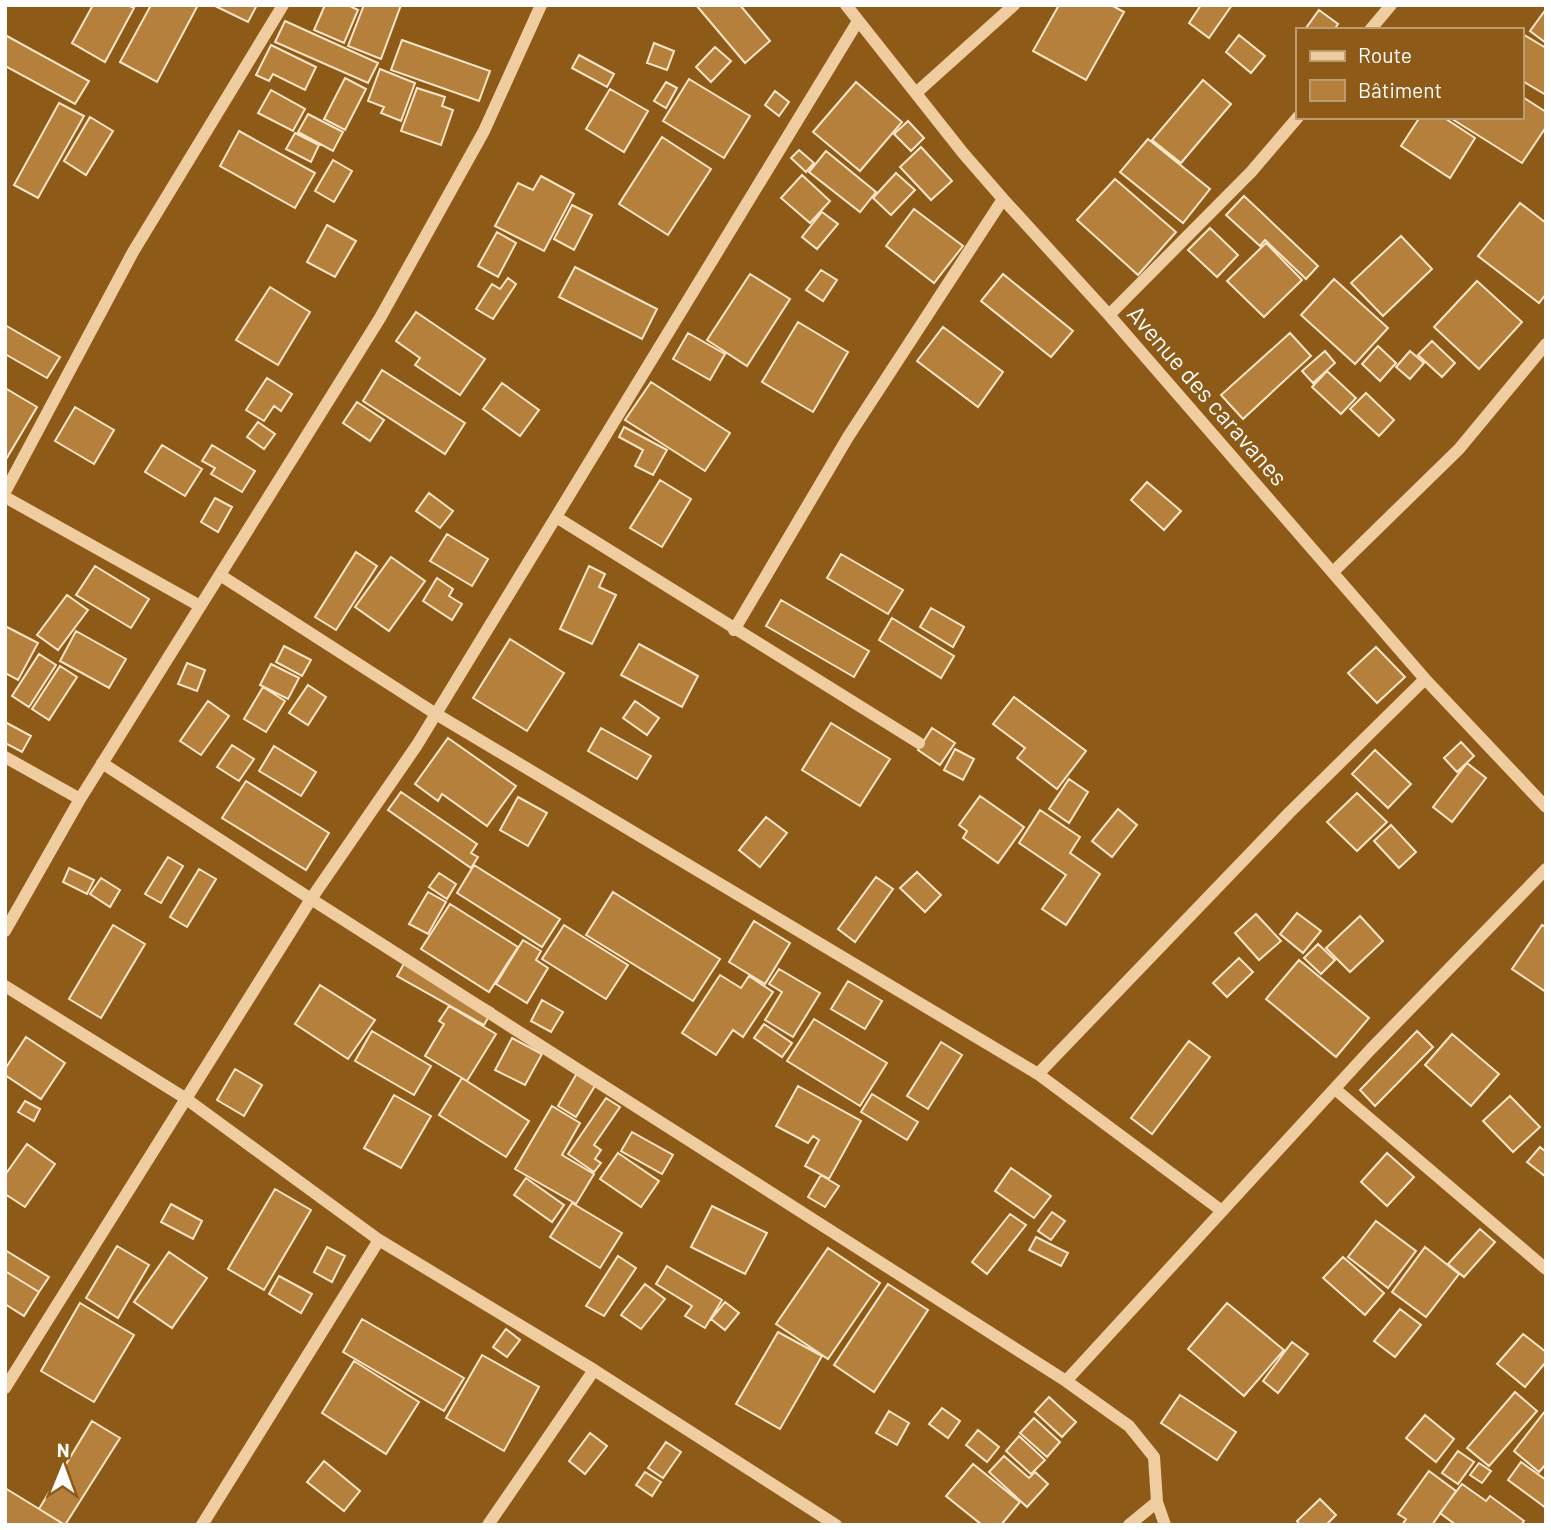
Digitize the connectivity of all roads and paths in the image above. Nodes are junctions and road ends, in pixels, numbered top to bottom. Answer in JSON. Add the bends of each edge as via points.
{"nodes":[{"id":1,"x":283,"y":5,"type":"edge"},
{"id":2,"x":541,"y":5,"type":"edge"},
{"id":3,"x":846,"y":5,"type":"edge"},
{"id":4,"x":1014,"y":5,"type":"edge"},
{"id":5,"x":1391,"y":5,"type":"edge"},
{"id":6,"x":858,"y":21,"type":"junction"},
{"id":7,"x":1372,"y":28,"type":"edge"},
{"id":8,"x":916,"y":93,"type":"junction"},
{"id":9,"x":1296,"y":119,"type":"edge"},
{"id":10,"x":1003,"y":200,"type":"junction"},
{"id":11,"x":1109,"y":315,"type":"junction"},
{"id":12,"x":1546,"y":344,"type":"edge"},
{"id":13,"x":5,"y":495,"type":"edge"},
{"id":14,"x":556,"y":517,"type":"junction"},
{"id":15,"x":1333,"y":572,"type":"junction"},
{"id":16,"x":220,"y":575,"type":"junction"},
{"id":17,"x":200,"y":606,"type":"junction"},
{"id":18,"x":734,"y":629,"type":"junction"},
{"id":19,"x":1425,"y":679,"type":"junction"},
{"id":20,"x":436,"y":714,"type":"junction"},
{"id":21,"x":919,"y":743,"type":"dead end"},
{"id":22,"x":5,"y":757,"type":"edge"},
{"id":23,"x":102,"y":763,"type":"junction"},
{"id":24,"x":80,"y":799,"type":"junction"},
{"id":25,"x":1546,"y":807,"type":"edge"},
{"id":26,"x":1546,"y":869,"type":"edge"},
{"id":27,"x":311,"y":899,"type":"junction"},
{"id":28,"x":5,"y":931,"type":"edge"},
{"id":29,"x":5,"y":986,"type":"edge"},
{"id":30,"x":1038,"y":1074,"type":"junction"},
{"id":31,"x":1335,"y":1089,"type":"junction"},
{"id":32,"x":185,"y":1098,"type":"junction"},
{"id":33,"x":1222,"y":1211,"type":"junction"},
{"id":34,"x":379,"y":1240,"type":"junction"},
{"id":35,"x":1546,"y":1269,"type":"edge"},
{"id":36,"x":594,"y":1370,"type":"junction"},
{"id":37,"x":1066,"y":1381,"type":"junction"},
{"id":38,"x":5,"y":1388,"type":"edge"},
{"id":39,"x":1157,"y":1502,"type":"junction"},
{"id":40,"x":202,"y":1525,"type":"edge"},
{"id":41,"x":488,"y":1525,"type":"edge"},
{"id":42,"x":836,"y":1525,"type":"edge"},
{"id":43,"x":1129,"y":1525,"type":"edge"},
{"id":44,"x":1165,"y":1525,"type":"edge"}],
"edges":[{"from":1,"to":13,"type":"street","via":[[133,252]]},
{"from":2,"to":16,"type":"street","via":[[484,131],[386,307]]},
{"from":3,"to":6,"type":"street","name":"Avenue des caravanes"},
{"from":4,"to":8,"type":"street"},
{"from":5,"to":7,"type":"street"},
{"from":6,"to":8,"type":"street","name":"Avenue des caravanes"},
{"from":6,"to":14,"type":"street"},
{"from":8,"to":10,"type":"street","name":"Avenue des caravanes"},
{"from":9,"to":11,"type":"street","via":[[1251,172]]},
{"from":10,"to":11,"type":"street","name":"Avenue des caravanes"},
{"from":10,"to":18,"type":"street","via":[[848,437]]},
{"from":11,"to":15,"type":"street","name":"Avenue des caravanes"},
{"from":12,"to":15,"type":"street","via":[[1459,450]]},
{"from":13,"to":17,"type":"street"},
{"from":14,"to":18,"type":"street"},
{"from":14,"to":20,"type":"street"},
{"from":15,"to":19,"type":"street","name":"Avenue des caravanes"},
{"from":16,"to":17,"type":"street"},
{"from":16,"to":20,"type":"street"},
{"from":17,"to":23,"type":"street"},
{"from":18,"to":21,"type":"street"},
{"from":19,"to":25,"type":"street","name":"Avenue des caravanes"},
{"from":19,"to":30,"type":"street"},
{"from":20,"to":27,"type":"street"},
{"from":20,"to":30,"type":"street"},
{"from":22,"to":24,"type":"street"},
{"from":23,"to":24,"type":"street"},
{"from":23,"to":27,"type":"street"},
{"from":24,"to":28,"type":"street"},
{"from":26,"to":31,"type":"street"},
{"from":27,"to":32,"type":"street"},
{"from":27,"to":37,"type":"street"},
{"from":29,"to":32,"type":"street"},
{"from":30,"to":33,"type":"street"},
{"from":31,"to":33,"type":"street"},
{"from":31,"to":35,"type":"street"},
{"from":32,"to":34,"type":"street"},
{"from":32,"to":38,"type":"street"},
{"from":33,"to":37,"type":"street"},
{"from":34,"to":36,"type":"street"},
{"from":34,"to":40,"type":"street"},
{"from":36,"to":41,"type":"street"},
{"from":36,"to":42,"type":"street"},
{"from":37,"to":39,"type":"street","via":[[1129,1426],[1154,1457]]},
{"from":39,"to":43,"type":"street"},
{"from":39,"to":44,"type":"street"}]}
